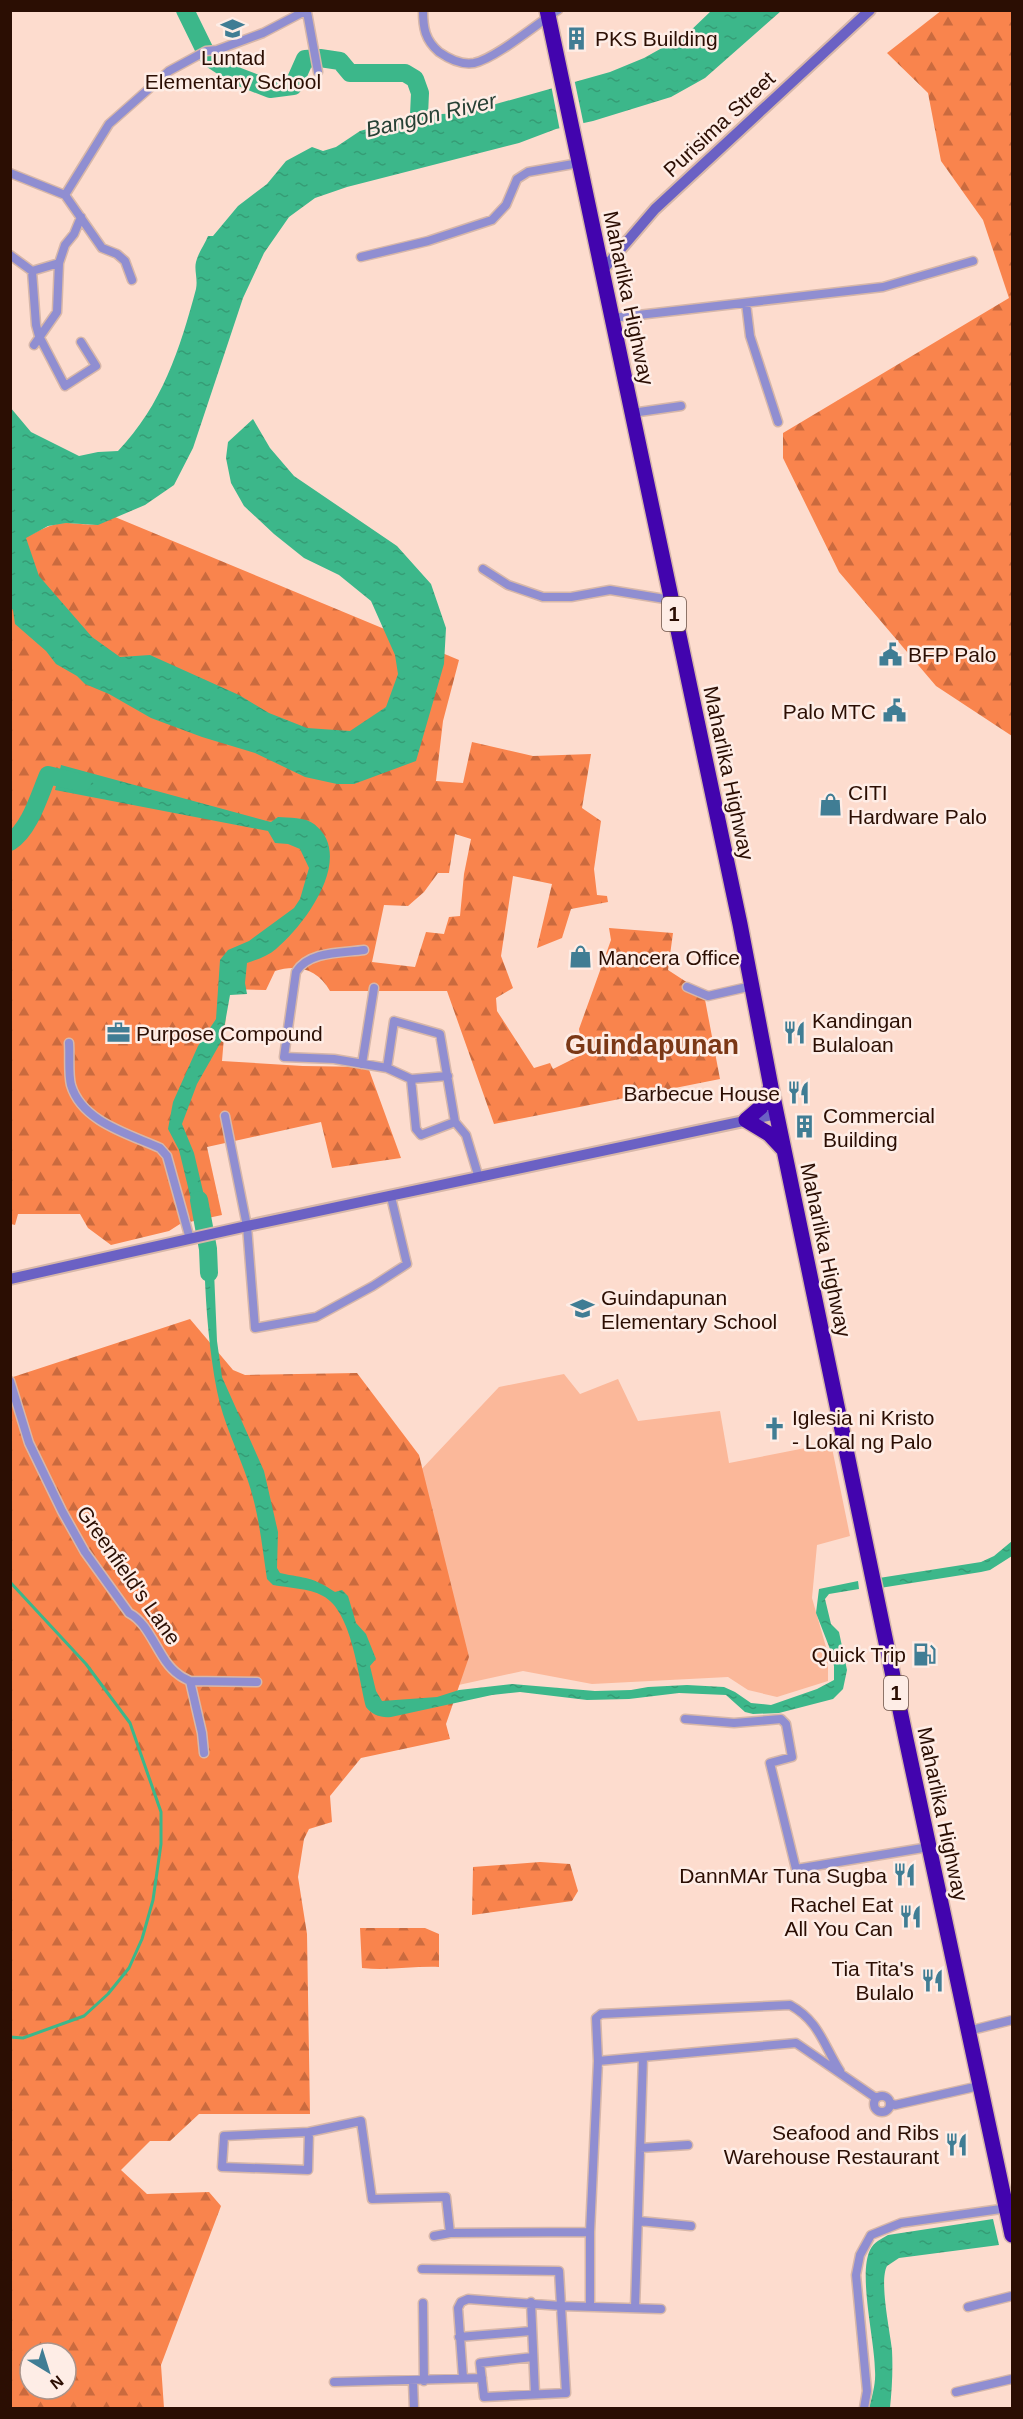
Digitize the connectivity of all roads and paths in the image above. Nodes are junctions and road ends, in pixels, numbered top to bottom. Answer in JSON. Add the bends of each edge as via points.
{"nodes":[{"id":1,"x":423,"y":10,"type":"edge"},
{"id":2,"x":870,"y":10,"type":"edge"},
{"id":3,"x":307,"y":11,"type":"edge"},
{"id":4,"x":551,"y":12,"type":"edge"},
{"id":5,"x":318,"y":72,"type":"dead end"},
{"id":6,"x":579,"y":164,"type":"junction"},
{"id":7,"x":10,"y":173,"type":"edge"},
{"id":8,"x":65,"y":195,"type":"junction"},
{"id":9,"x":81,"y":218,"type":"junction"},
{"id":10,"x":10,"y":255,"type":"edge"},
{"id":11,"x":361,"y":256,"type":"dead end"},
{"id":12,"x":972,"y":261,"type":"dead end"},
{"id":13,"x":59,"y":263,"type":"junction"},
{"id":14,"x":32,"y":271,"type":"junction"},
{"id":15,"x":601,"y":272,"type":"junction"},
{"id":16,"x":132,"y":280,"type":"dead end"},
{"id":17,"x":746,"y":303,"type":"junction"},
{"id":18,"x":612,"y":318,"type":"junction"},
{"id":19,"x":39,"y":336,"type":"junction"},
{"id":20,"x":81,"y":342,"type":"dead end"},
{"id":21,"x":34,"y":345,"type":"dead end"},
{"id":22,"x":681,"y":406,"type":"dead end"},
{"id":23,"x":632,"y":413,"type":"junction"},
{"id":24,"x":778,"y":422,"type":"dead end"},
{"id":25,"x":483,"y":569,"type":"dead end"},
{"id":26,"x":671,"y":600,"type":"junction"},
{"id":27,"x":364,"y":950,"type":"dead end"},
{"id":28,"x":752,"y":986,"type":"junction"},
{"id":29,"x":687,"y":987,"type":"dead end"},
{"id":30,"x":374,"y":988,"type":"dead end"},
{"id":31,"x":69,"y":1043,"type":"dead end"},
{"id":32,"x":362,"y":1064,"type":"junction"},
{"id":33,"x":387,"y":1068,"type":"junction"},
{"id":34,"x":448,"y":1077,"type":"junction"},
{"id":35,"x":411,"y":1079,"type":"junction"},
{"id":36,"x":771,"y":1087,"type":"junction"},
{"id":37,"x":777,"y":1114,"type":"junction"},
{"id":38,"x":225,"y":1116,"type":"dead end"},
{"id":39,"x":746,"y":1120,"type":"junction"},
{"id":40,"x":455,"y":1122,"type":"junction"},
{"id":41,"x":784,"y":1150,"type":"junction"},
{"id":42,"x":479,"y":1178,"type":"junction"},
{"id":43,"x":391,"y":1197,"type":"junction"},
{"id":44,"x":247,"y":1226,"type":"junction"},
{"id":45,"x":193,"y":1238,"type":"junction"},
{"id":46,"x":10,"y":1279,"type":"edge"},
{"id":47,"x":10,"y":1380,"type":"edge"},
{"id":48,"x":190,"y":1681,"type":"junction"},
{"id":49,"x":257,"y":1682,"type":"dead end"},
{"id":50,"x":685,"y":1719,"type":"dead end"},
{"id":51,"x":204,"y":1753,"type":"dead end"},
{"id":52,"x":929,"y":1847,"type":"junction"},
{"id":53,"x":1012,"y":2020,"type":"edge"},
{"id":54,"x":968,"y":2031,"type":"junction"},
{"id":55,"x":643,"y":2057,"type":"junction"},
{"id":56,"x":598,"y":2061,"type":"junction"},
{"id":57,"x":842,"y":2075,"type":"junction"},
{"id":58,"x":979,"y":2086,"type":"junction"},
{"id":59,"x":876,"y":2098,"type":"junction"},
{"id":60,"x":890,"y":2103,"type":"junction"},
{"id":61,"x":309,"y":2132,"type":"junction"},
{"id":62,"x":688,"y":2145,"type":"dead end"},
{"id":63,"x":640,"y":2148,"type":"junction"},
{"id":64,"x":1010,"y":2208,"type":"edge"},
{"id":65,"x":639,"y":2221,"type":"junction"},
{"id":66,"x":691,"y":2226,"type":"dead end"},
{"id":67,"x":590,"y":2232,"type":"junction"},
{"id":68,"x":450,"y":2233,"type":"junction"},
{"id":69,"x":1012,"y":2235,"type":"edge"},
{"id":70,"x":434,"y":2236,"type":"dead end"},
{"id":71,"x":422,"y":2270,"type":"dead end"},
{"id":72,"x":1012,"y":2296,"type":"edge"},
{"id":73,"x":423,"y":2302,"type":"dead end"},
{"id":74,"x":531,"y":2302,"type":"junction"},
{"id":75,"x":561,"y":2306,"type":"junction"},
{"id":76,"x":590,"y":2307,"type":"junction"},
{"id":77,"x":968,"y":2307,"type":"dead end"},
{"id":78,"x":635,"y":2308,"type":"junction"},
{"id":79,"x":661,"y":2309,"type":"dead end"},
{"id":80,"x":531,"y":2331,"type":"junction"},
{"id":81,"x":459,"y":2337,"type":"junction"},
{"id":82,"x":533,"y":2357,"type":"junction"},
{"id":83,"x":463,"y":2378,"type":"junction"},
{"id":84,"x":482,"y":2378,"type":"junction"},
{"id":85,"x":1012,"y":2379,"type":"edge"},
{"id":86,"x":413,"y":2381,"type":"junction"},
{"id":87,"x":424,"y":2381,"type":"junction"},
{"id":88,"x":334,"y":2382,"type":"dead end"},
{"id":89,"x":956,"y":2392,"type":"dead end"},
{"id":90,"x":535,"y":2394,"type":"junction"},
{"id":91,"x":414,"y":2409,"type":"edge"},
{"id":92,"x":864,"y":2409,"type":"edge"}],
"edges":[{"from":1,"to":4,"type":"street","via":[[426,39],[445,56],[475,63]]},
{"from":2,"to":15,"type":"main road","name":"Purisima Street","via":[[655,209]]},
{"from":3,"to":5,"type":"street"},
{"from":3,"to":8,"type":"street","via":[[236,44],[206,51],[169,71],[108,124]]},
{"from":4,"to":6,"type":"highway","name":"Maharlika Highway","number":"1"},
{"from":6,"to":11,"type":"street","via":[[528,172],[518,179],[506,205],[492,220],[428,241]]},
{"from":6,"to":15,"type":"highway","name":"Maharlika Highway","number":"1"},
{"from":7,"to":8,"type":"street"},
{"from":8,"to":9,"type":"street"},
{"from":9,"to":13,"type":"street"},
{"from":9,"to":16,"type":"street","via":[[102,248],[125,261]]},
{"from":10,"to":14,"type":"street"},
{"from":12,"to":17,"type":"street","via":[[883,287]]},
{"from":13,"to":14,"type":"street"},
{"from":13,"to":19,"type":"street","via":[[57,312]]},
{"from":14,"to":19,"type":"street"},
{"from":15,"to":18,"type":"highway","name":"Maharlika Highway","number":"1"},
{"from":17,"to":18,"type":"street"},
{"from":17,"to":24,"type":"street","via":[[750,336]]},
{"from":18,"to":23,"type":"highway","name":"Maharlika Highway","number":"1"},
{"from":19,"to":20,"type":"street","via":[[66,386],[96,366]]},
{"from":19,"to":21,"type":"street"},
{"from":22,"to":23,"type":"street"},
{"from":23,"to":26,"type":"highway","name":"Maharlika Highway","number":"1"},
{"from":25,"to":26,"type":"street","via":[[508,585],[543,597],[610,590]]},
{"from":26,"to":28,"type":"highway","name":"Maharlika Highway","number":"1"},
{"from":27,"to":32,"type":"street","via":[[310,958],[301,963],[296,972],[284,1057]]},
{"from":28,"to":29,"type":"street","via":[[708,996]]},
{"from":28,"to":36,"type":"highway","name":"Maharlika Highway","number":"1"},
{"from":30,"to":32,"type":"street"},
{"from":31,"to":45,"type":"street","via":[[71,1084],[81,1104],[97,1119],[160,1148],[167,1156]]},
{"from":32,"to":33,"type":"street"},
{"from":33,"to":34,"type":"street","via":[[394,1021],[440,1034]]},
{"from":33,"to":35,"type":"street"},
{"from":34,"to":35,"type":"street"},
{"from":34,"to":40,"type":"street"},
{"from":35,"to":40,"type":"street","via":[[418,1133]]},
{"from":36,"to":37,"type":"highway","name":"Maharlika Highway","number":"1"},
{"from":36,"to":39,"type":"highway","via":[[761,1107]]},
{"from":37,"to":39,"type":"main road"},
{"from":37,"to":41,"type":"highway","name":"Maharlika Highway","number":"1"},
{"from":38,"to":44,"type":"street"},
{"from":39,"to":41,"type":"highway","via":[[769,1134]]},
{"from":39,"to":42,"type":"main road"},
{"from":40,"to":42,"type":"street","via":[[466,1135]]},
{"from":41,"to":52,"type":"highway","name":"Maharlika Highway","number":"1"},
{"from":42,"to":43,"type":"main road"},
{"from":43,"to":44,"type":"main road"},
{"from":43,"to":44,"type":"street","via":[[407,1264],[316,1317],[255,1328]]},
{"from":44,"to":45,"type":"main road"},
{"from":45,"to":46,"type":"main road"},
{"from":47,"to":48,"type":"street","name":"Greenfield's Lane","via":[[29,1443],[85,1552],[175,1671]]},
{"from":48,"to":49,"type":"street"},
{"from":48,"to":51,"type":"street"},
{"from":50,"to":52,"type":"street","via":[[734,1723],[781,1719],[786,1724],[792,1757],[770,1763],[796,1869]]},
{"from":52,"to":54,"type":"highway","name":"Maharlika Highway","number":"1"},
{"from":53,"to":54,"type":"street"},
{"from":54,"to":58,"type":"highway","name":"Maharlika Highway","number":"1"},
{"from":55,"to":56,"type":"street"},
{"from":55,"to":57,"type":"street","via":[[796,2043]]},
{"from":55,"to":63,"type":"street"},
{"from":56,"to":57,"type":"street","via":[[595,2025],[601,2014],[790,2005],[813,2021]]},
{"from":56,"to":67,"type":"street"},
{"from":57,"to":59,"type":"street"},
{"from":58,"to":60,"type":"street","via":[[896,2105]]},
{"from":58,"to":64,"type":"highway","name":"Maharlika Highway","number":"1"},
{"from":59,"to":60,"type":"street","via":[[886,2096]]},
{"from":59,"to":60,"type":"street","via":[[874,2106],[880,2112],[888,2110]]},
{"from":61,"to":61,"type":"street","via":[[308,2170],[222,2167],[224,2136]]},
{"from":61,"to":68,"type":"street","via":[[361,2121],[372,2199],[446,2197]]},
{"from":62,"to":63,"type":"street"},
{"from":63,"to":65,"type":"street"},
{"from":64,"to":69,"type":"highway","name":"Maharlika Highway","number":"1"},
{"from":64,"to":92,"type":"street","via":[[901,2223],[871,2235],[860,2255],[856,2275],[867,2391]]},
{"from":65,"to":66,"type":"street"},
{"from":65,"to":78,"type":"street"},
{"from":67,"to":68,"type":"street"},
{"from":67,"to":76,"type":"street"},
{"from":68,"to":70,"type":"street"},
{"from":71,"to":75,"type":"street","via":[[559,2271]]},
{"from":72,"to":77,"type":"street"},
{"from":73,"to":87,"type":"street"},
{"from":74,"to":75,"type":"street"},
{"from":74,"to":80,"type":"street"},
{"from":74,"to":81,"type":"street","via":[[461,2302]]},
{"from":75,"to":76,"type":"street"},
{"from":75,"to":90,"type":"street","via":[[566,2393]]},
{"from":76,"to":78,"type":"street"},
{"from":78,"to":79,"type":"street"},
{"from":80,"to":81,"type":"street"},
{"from":80,"to":82,"type":"street"},
{"from":81,"to":83,"type":"street"},
{"from":82,"to":84,"type":"street","via":[[480,2363]]},
{"from":82,"to":90,"type":"street"},
{"from":83,"to":84,"type":"street"},
{"from":83,"to":87,"type":"street"},
{"from":84,"to":90,"type":"street","via":[[484,2397]]},
{"from":85,"to":89,"type":"street"},
{"from":86,"to":87,"type":"street"},
{"from":86,"to":88,"type":"street"},
{"from":86,"to":91,"type":"street"}]}
